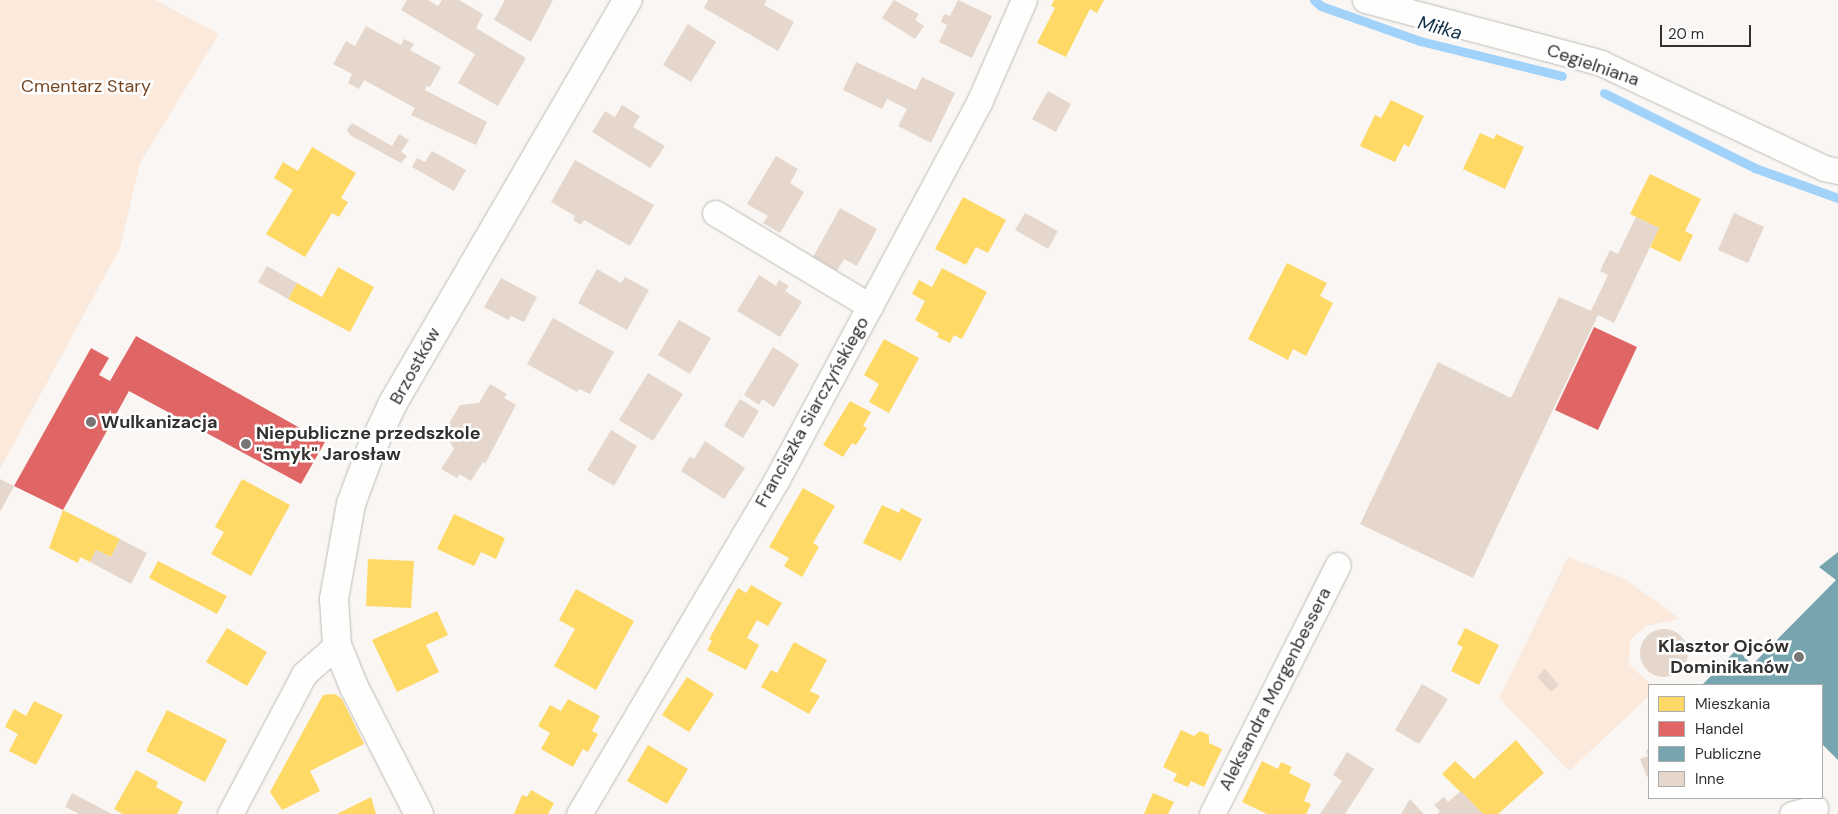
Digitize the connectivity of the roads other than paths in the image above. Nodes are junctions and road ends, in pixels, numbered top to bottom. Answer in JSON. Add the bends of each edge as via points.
{"nodes":[{"id":1,"x":628,"y":0,"type":"edge"},
{"id":2,"x":1024,"y":0,"type":"edge"},
{"id":3,"x":1365,"y":0,"type":"edge"},
{"id":4,"x":1838,"y":171,"type":"edge"},
{"id":5,"x":715,"y":213,"type":"dead end"},
{"id":6,"x":870,"y":306,"type":"junction"},
{"id":7,"x":1338,"y":565,"type":"dead end"},
{"id":8,"x":337,"y":645,"type":"junction"},
{"id":9,"x":230,"y":814,"type":"edge"},
{"id":10,"x":419,"y":814,"type":"edge"},
{"id":11,"x":579,"y":814,"type":"edge"},
{"id":12,"x":1212,"y":814,"type":"edge"}],
"edges":[{"from":1,"to":8,"type":"street","name":"Brzostków","via":[[432,335],[371,450],[351,504],[339,557],[334,608]]},
{"from":2,"to":6,"type":"street","name":"Franciszka Siarczyńskiego","via":[[980,100]]},
{"from":3,"to":4,"type":"street","name":"Cegielniana","via":[[1615,68],[1824,168]]},
{"from":5,"to":6,"type":"street"},
{"from":6,"to":11,"type":"street","name":"Franciszka Siarczyńskiego","via":[[776,481]]},
{"from":7,"to":12,"type":"street","name":"Aleksandra Morgenbessera"},
{"from":8,"to":9,"type":"street","via":[[304,674]]},
{"from":8,"to":10,"type":"street","name":"Brzostków","via":[[354,686]]}]}
